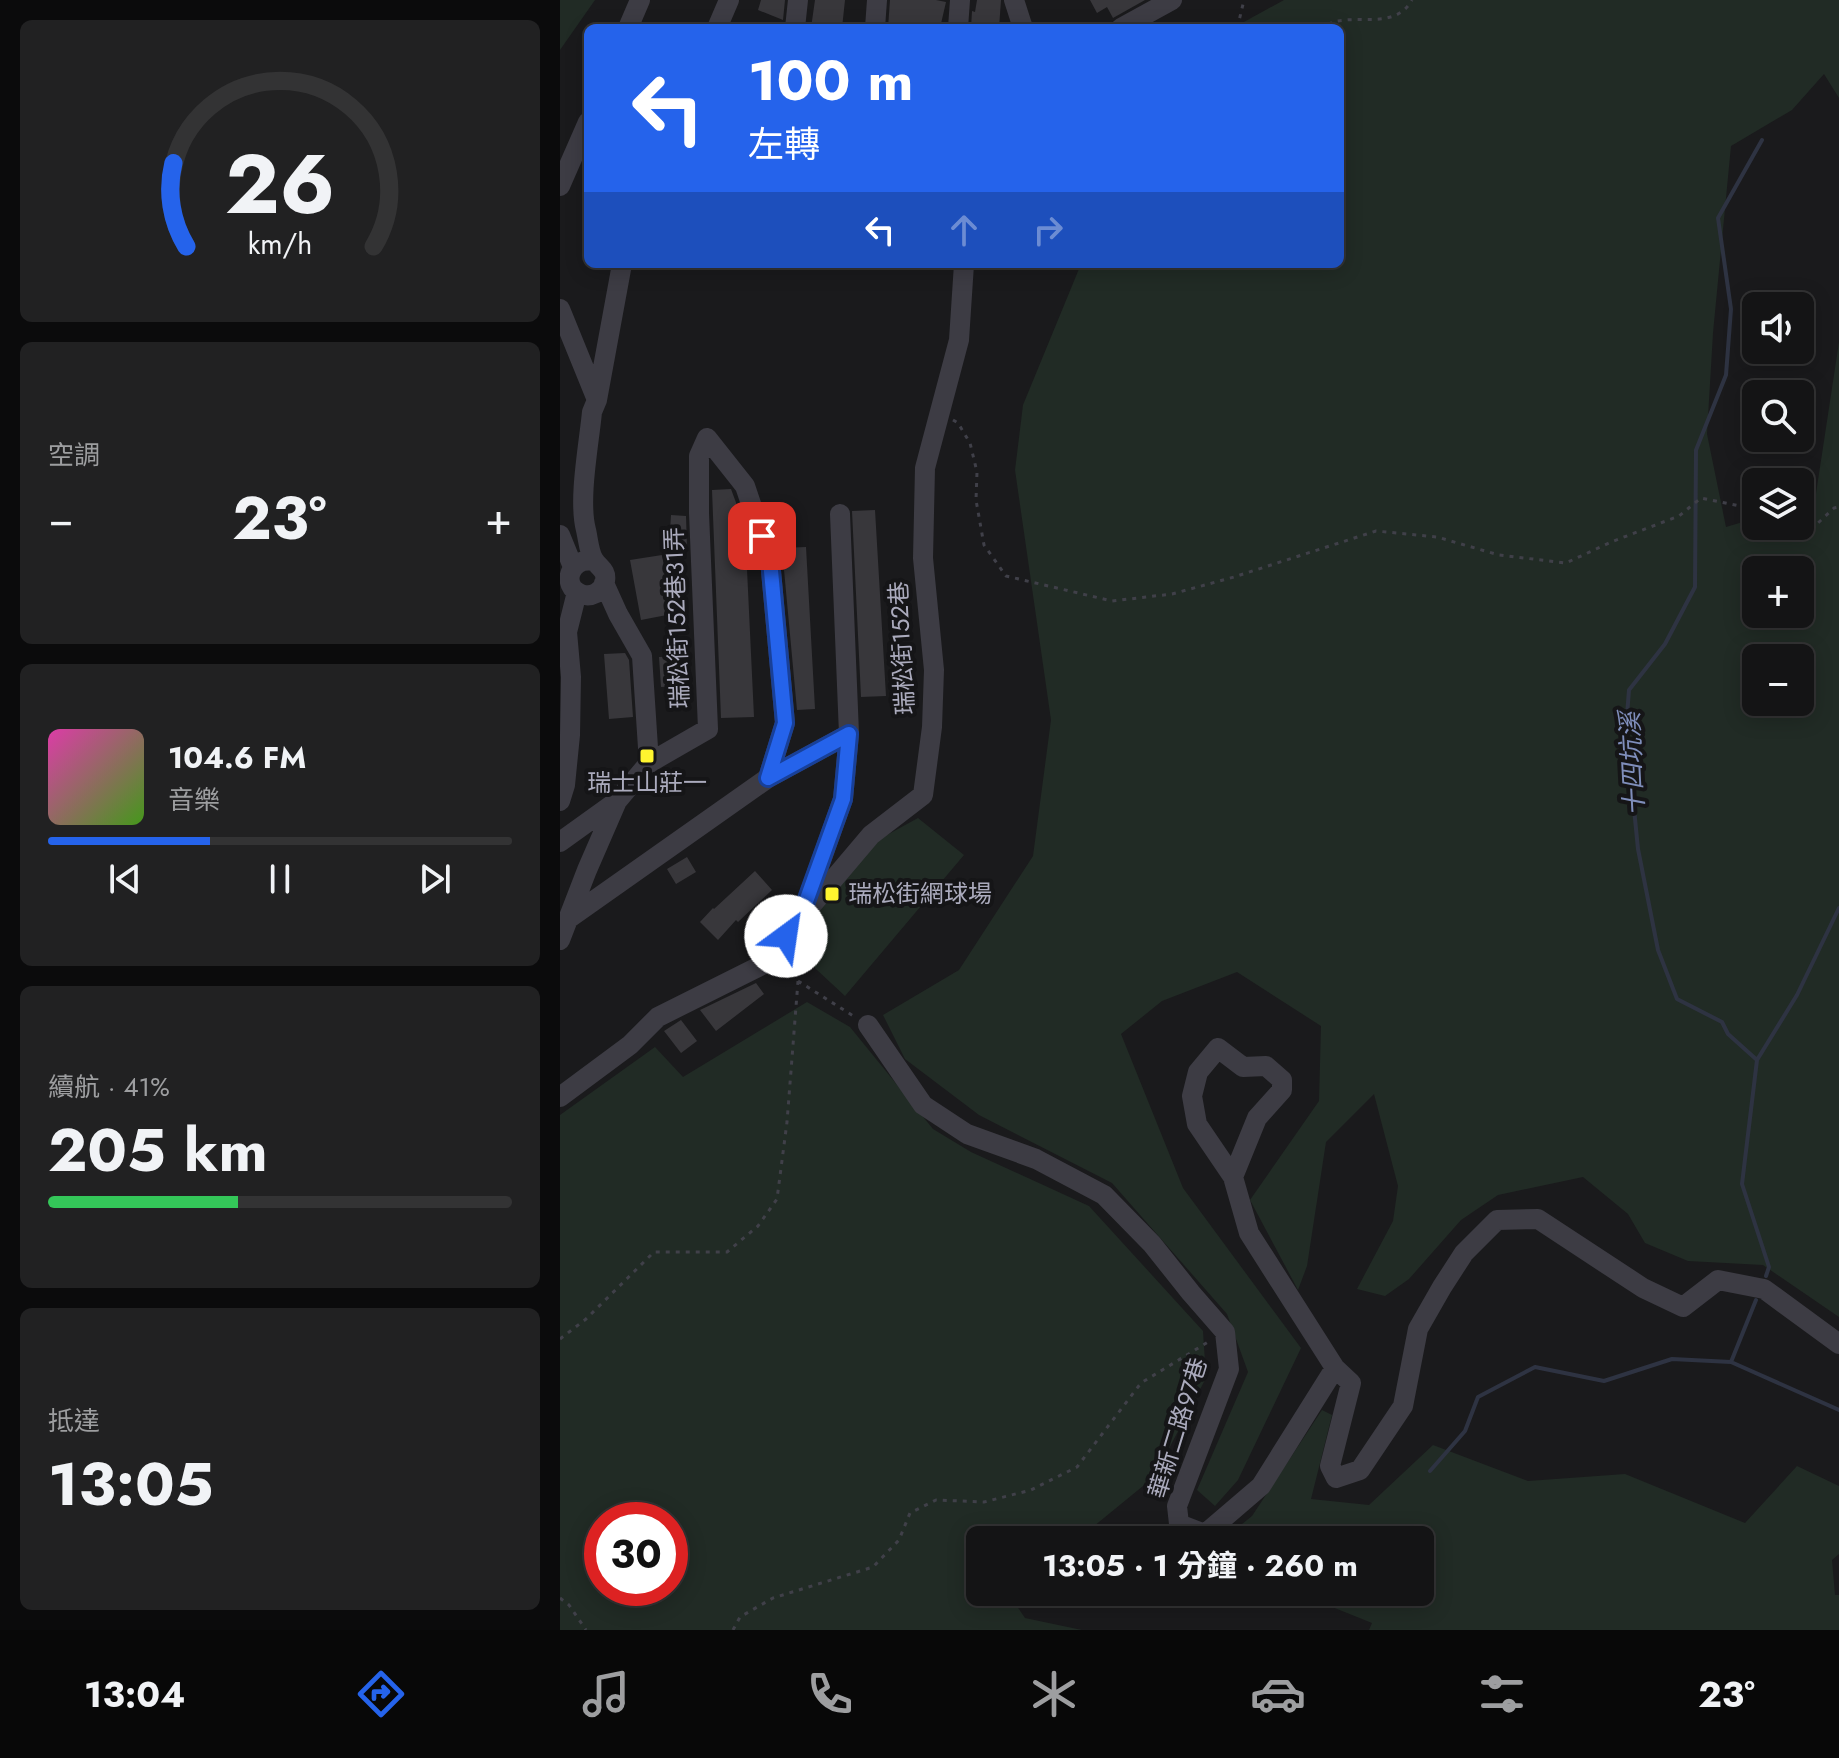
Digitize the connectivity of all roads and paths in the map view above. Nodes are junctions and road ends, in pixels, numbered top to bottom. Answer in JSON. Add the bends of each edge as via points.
{"nodes":[{"id":1,"x":640,"y":0,"type":"edge"},
{"id":2,"x":729,"y":0,"type":"edge"},
{"id":3,"x":798,"y":0,"type":"edge"},
{"id":4,"x":877,"y":0,"type":"edge"},
{"id":5,"x":960,"y":0,"type":"edge"},
{"id":6,"x":1014,"y":0,"type":"edge"},
{"id":7,"x":1172,"y":0,"type":"edge"},
{"id":8,"x":1244,"y":0,"type":"edge"},
{"id":9,"x":1412,"y":0,"type":"edge"},
{"id":10,"x":630,"y":24,"type":"edge"},
{"id":11,"x":719,"y":24,"type":"edge"},
{"id":12,"x":795,"y":24,"type":"edge"},
{"id":13,"x":875,"y":24,"type":"edge"},
{"id":14,"x":958,"y":24,"type":"edge"},
{"id":15,"x":1022,"y":24,"type":"edge"},
{"id":16,"x":1128,"y":24,"type":"edge"},
{"id":17,"x":1239,"y":24,"type":"edge"},
{"id":18,"x":1330,"y":24,"type":"edge"},
{"id":19,"x":584,"y":131,"type":"edge"},
{"id":20,"x":560,"y":186,"type":"edge"},
{"id":21,"x":621,"y":268,"type":"edge"},
{"id":22,"x":964,"y":274,"type":"edge"},
{"id":23,"x":560,"y":309,"type":"edge"},
{"id":24,"x":597,"y":400,"type":"junction"},
{"id":25,"x":940,"y":411,"type":"junction"},
{"id":26,"x":1839,"y":507,"type":"edge"},
{"id":27,"x":1742,"y":508,"type":"edge"},
{"id":28,"x":840,"y":514,"type":"dead end"},
{"id":29,"x":1814,"y":527,"type":"edge"},
{"id":30,"x":560,"y":535,"type":"edge"},
{"id":31,"x":594,"y":561,"type":"junction"},
{"id":32,"x":573,"y":567,"type":"junction"},
{"id":33,"x":604,"y":583,"type":"junction"},
{"id":34,"x":577,"y":592,"type":"junction"},
{"id":35,"x":849,"y":734,"type":"junction"},
{"id":36,"x":649,"y":763,"type":"junction"},
{"id":37,"x":768,"y":778,"type":"junction"},
{"id":38,"x":560,"y":801,"type":"edge"},
{"id":39,"x":617,"y":801,"type":"junction"},
{"id":40,"x":560,"y":842,"type":"edge"},
{"id":41,"x":568,"y":919,"type":"junction"},
{"id":42,"x":799,"y":921,"type":"junction"},
{"id":43,"x":560,"y":940,"type":"edge"},
{"id":44,"x":773,"y":951,"type":"junction"},
{"id":45,"x":798,"y":981,"type":"junction"},
{"id":46,"x":868,"y":1025,"type":"joint"},
{"id":47,"x":560,"y":1097,"type":"edge"},
{"id":48,"x":1233,"y":1177,"type":"junction"},
{"id":49,"x":1225,"y":1332,"type":"junction"},
{"id":50,"x":560,"y":1339,"type":"edge"},
{"id":51,"x":1839,"y":1344,"type":"edge"},
{"id":52,"x":1335,"y":1368,"type":"junction"},
{"id":53,"x":560,"y":1598,"type":"edge"},
{"id":54,"x":586,"y":1630,"type":"edge"},
{"id":55,"x":733,"y":1630,"type":"edge"}],
"edges":[{"from":1,"to":10,"type":"street"},
{"from":2,"to":11,"type":"street"},
{"from":3,"to":12,"type":"street"},
{"from":4,"to":13,"type":"street"},
{"from":5,"to":14,"type":"street"},
{"from":6,"to":15,"type":"street"},
{"from":7,"to":16,"type":"street"},
{"from":8,"to":17,"type":"path"},
{"from":9,"to":18,"type":"path","via":[[1386,20]]},
{"from":19,"to":20,"type":"street"},
{"from":21,"to":24,"type":"street"},
{"from":22,"to":25,"type":"street","name":"瑞松街152巷","via":[[959,340]]},
{"from":23,"to":24,"type":"street"},
{"from":24,"to":31,"type":"street","via":[[584,488],[584,526]]},
{"from":25,"to":27,"type":"path","via":[[958,423],[970,443],[984,545],[1006,576],[1112,601],[1172,594],[1376,531],[1437,537],[1499,555],[1566,563],[1679,516],[1701,498]]},
{"from":25,"to":42,"type":"street","name":"瑞松街152巷","via":[[925,468],[923,558],[934,670],[923,795],[871,835]]},
{"from":26,"to":29,"type":"path"},
{"from":28,"to":35,"type":"street"},
{"from":30,"to":32,"type":"street"},
{"from":31,"to":32,"type":"street"},
{"from":31,"to":33,"type":"street","via":[[605,573]]},
{"from":32,"to":34,"type":"street","via":[[570,583]]},
{"from":33,"to":34,"type":"street","via":[[593,595]]},
{"from":33,"to":36,"type":"street","via":[[642,656]]},
{"from":34,"to":38,"type":"street","via":[[567,632],[570,735]]},
{"from":35,"to":37,"type":"street"},
{"from":35,"to":42,"type":"street","via":[[843,799]]},
{"from":36,"to":37,"type":"street","name":"瑞松街152巷31弄","via":[[708,729],[699,513],[699,456],[707,438],[745,486],[770,560],[785,723]]},
{"from":36,"to":39,"type":"street"},
{"from":37,"to":41,"type":"street"},
{"from":39,"to":40,"type":"street"},
{"from":39,"to":41,"type":"street"},
{"from":41,"to":43,"type":"street"},
{"from":42,"to":44,"type":"street","name":"瑞松街152巷"},
{"from":44,"to":45,"type":"path"},
{"from":44,"to":47,"type":"street","name":"瑞松街152巷","via":[[760,966],[658,1017]]},
{"from":45,"to":46,"type":"path"},
{"from":45,"to":50,"type":"path","via":[[777,1199],[758,1226],[727,1252],[654,1252]]},
{"from":46,"to":49,"type":"street","name":"華新二路97巷","via":[[923,1105],[967,1134],[1036,1159],[1104,1195]]},
{"from":48,"to":48,"type":"street","via":[[1197,1124],[1192,1096],[1198,1072],[1218,1048],[1243,1067],[1266,1066],[1282,1080],[1282,1090],[1257,1118]]},
{"from":48,"to":52,"type":"street","via":[[1249,1233]]},
{"from":49,"to":52,"type":"street","name":"華新二路97巷","via":[[1229,1369],[1177,1506],[1179,1524],[1205,1534],[1261,1486]]},
{"from":49,"to":55,"type":"path","via":[[1141,1383],[1077,1467],[1031,1490],[984,1502],[936,1500],[910,1513],[899,1540],[873,1567],[773,1598],[740,1617]]},
{"from":51,"to":52,"type":"street","via":[[1764,1289],[1718,1280],[1683,1307],[1643,1288],[1538,1219],[1497,1220],[1464,1253],[1418,1329],[1403,1406],[1360,1470],[1336,1478],[1330,1466],[1351,1383]]},
{"from":53,"to":54,"type":"path"}]}
